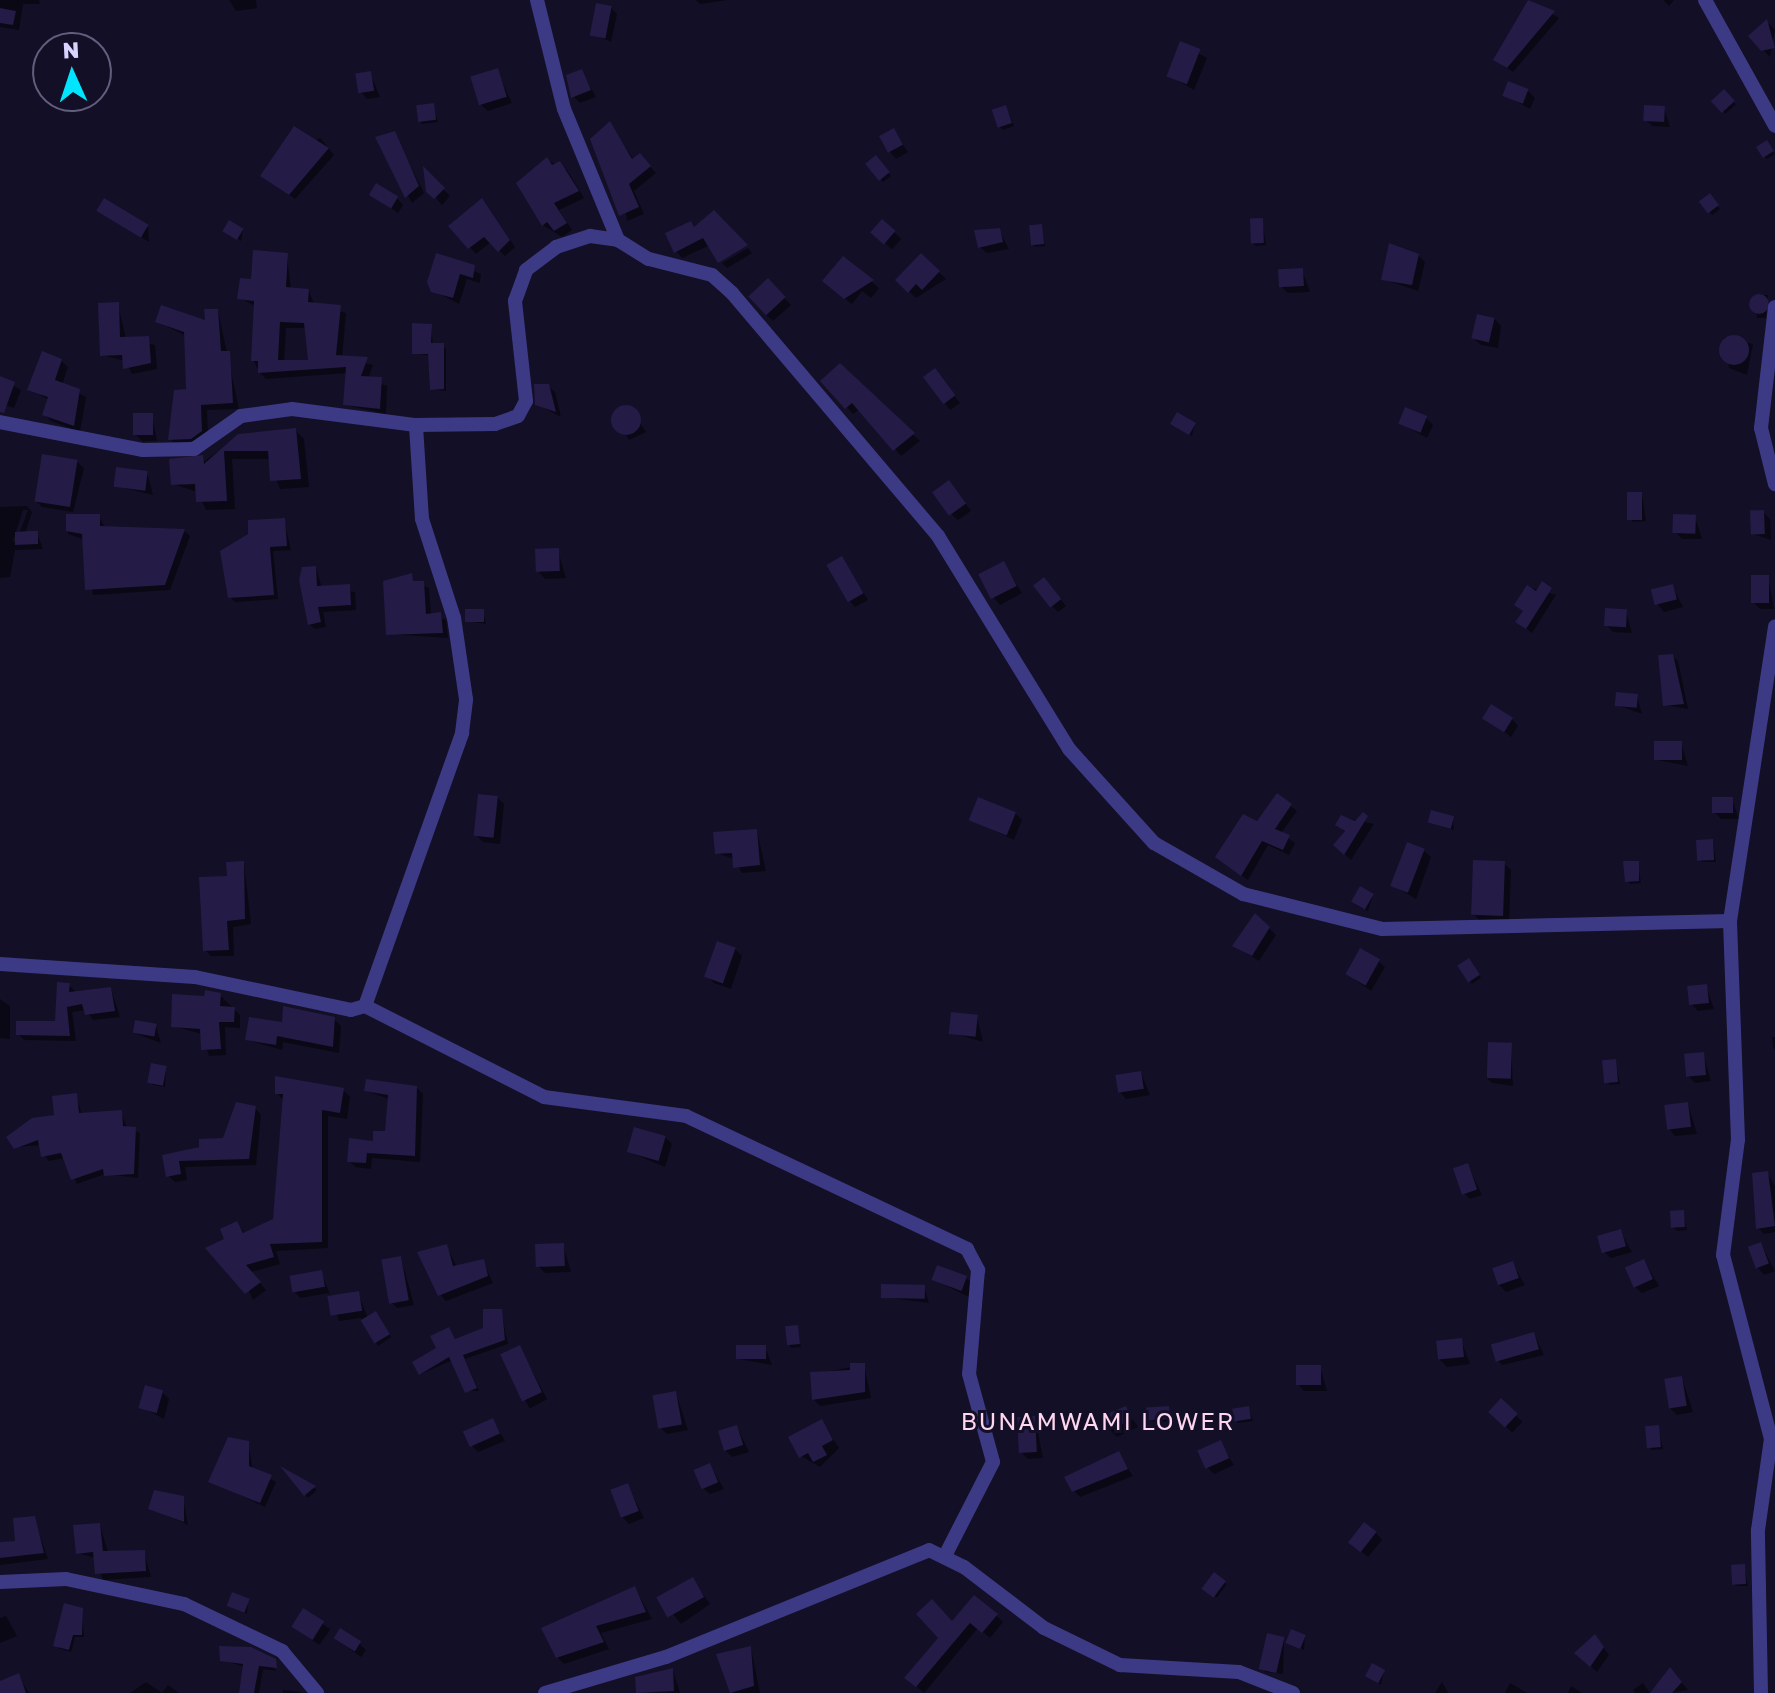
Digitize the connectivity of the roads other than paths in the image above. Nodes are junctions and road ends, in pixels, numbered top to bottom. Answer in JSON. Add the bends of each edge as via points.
{"nodes":[{"id":1,"x":537,"y":0,"type":"edge"},
{"id":2,"x":1705,"y":0,"type":"edge"},
{"id":3,"x":1775,"y":126,"type":"edge"},
{"id":4,"x":618,"y":240,"type":"junction"},
{"id":5,"x":1775,"y":307,"type":"edge"},
{"id":6,"x":0,"y":422,"type":"edge"},
{"id":7,"x":416,"y":425,"type":"junction"},
{"id":8,"x":1775,"y":484,"type":"edge"},
{"id":9,"x":1775,"y":626,"type":"edge"},
{"id":10,"x":1730,"y":921,"type":"junction"},
{"id":11,"x":0,"y":964,"type":"edge"},
{"id":12,"x":365,"y":1006,"type":"junction"},
{"id":13,"x":945,"y":1556,"type":"junction"},
{"id":14,"x":0,"y":1582,"type":"edge"},
{"id":15,"x":317,"y":1693,"type":"edge"},
{"id":16,"x":545,"y":1693,"type":"edge"},
{"id":17,"x":1293,"y":1693,"type":"edge"},
{"id":18,"x":1761,"y":1693,"type":"edge"}],
"edges":[{"from":1,"to":4,"type":"street","via":[[564,109]]},
{"from":2,"to":3,"type":"street"},
{"from":4,"to":7,"type":"street","via":[[590,236],[556,247],[526,270],[515,301],[525,371],[518,416],[495,424]]},
{"from":4,"to":10,"type":"street","via":[[649,259],[712,275],[774,340],[938,536],[1069,749],[1154,843],[1243,894],[1382,929]]},
{"from":5,"to":8,"type":"street","via":[[1761,428]]},
{"from":6,"to":7,"type":"street","via":[[143,450],[194,449],[241,416],[261,411]]},
{"from":7,"to":12,"type":"street","via":[[422,519],[454,618],[466,699],[462,733]]},
{"from":9,"to":10,"type":"street"},
{"from":10,"to":18,"type":"street","via":[[1738,1140],[1723,1255],[1771,1439],[1758,1530]]},
{"from":11,"to":12,"type":"street","via":[[195,977],[351,1010]]},
{"from":12,"to":13,"type":"street","via":[[544,1097],[686,1116],[967,1249],[978,1270],[969,1374],[993,1462]]},
{"from":13,"to":16,"type":"street","via":[[919,1554],[666,1657]]},
{"from":13,"to":17,"type":"street","via":[[1044,1628],[1120,1665],[1239,1672]]},
{"from":14,"to":15,"type":"street","via":[[66,1579],[184,1604],[282,1651]]}]}
